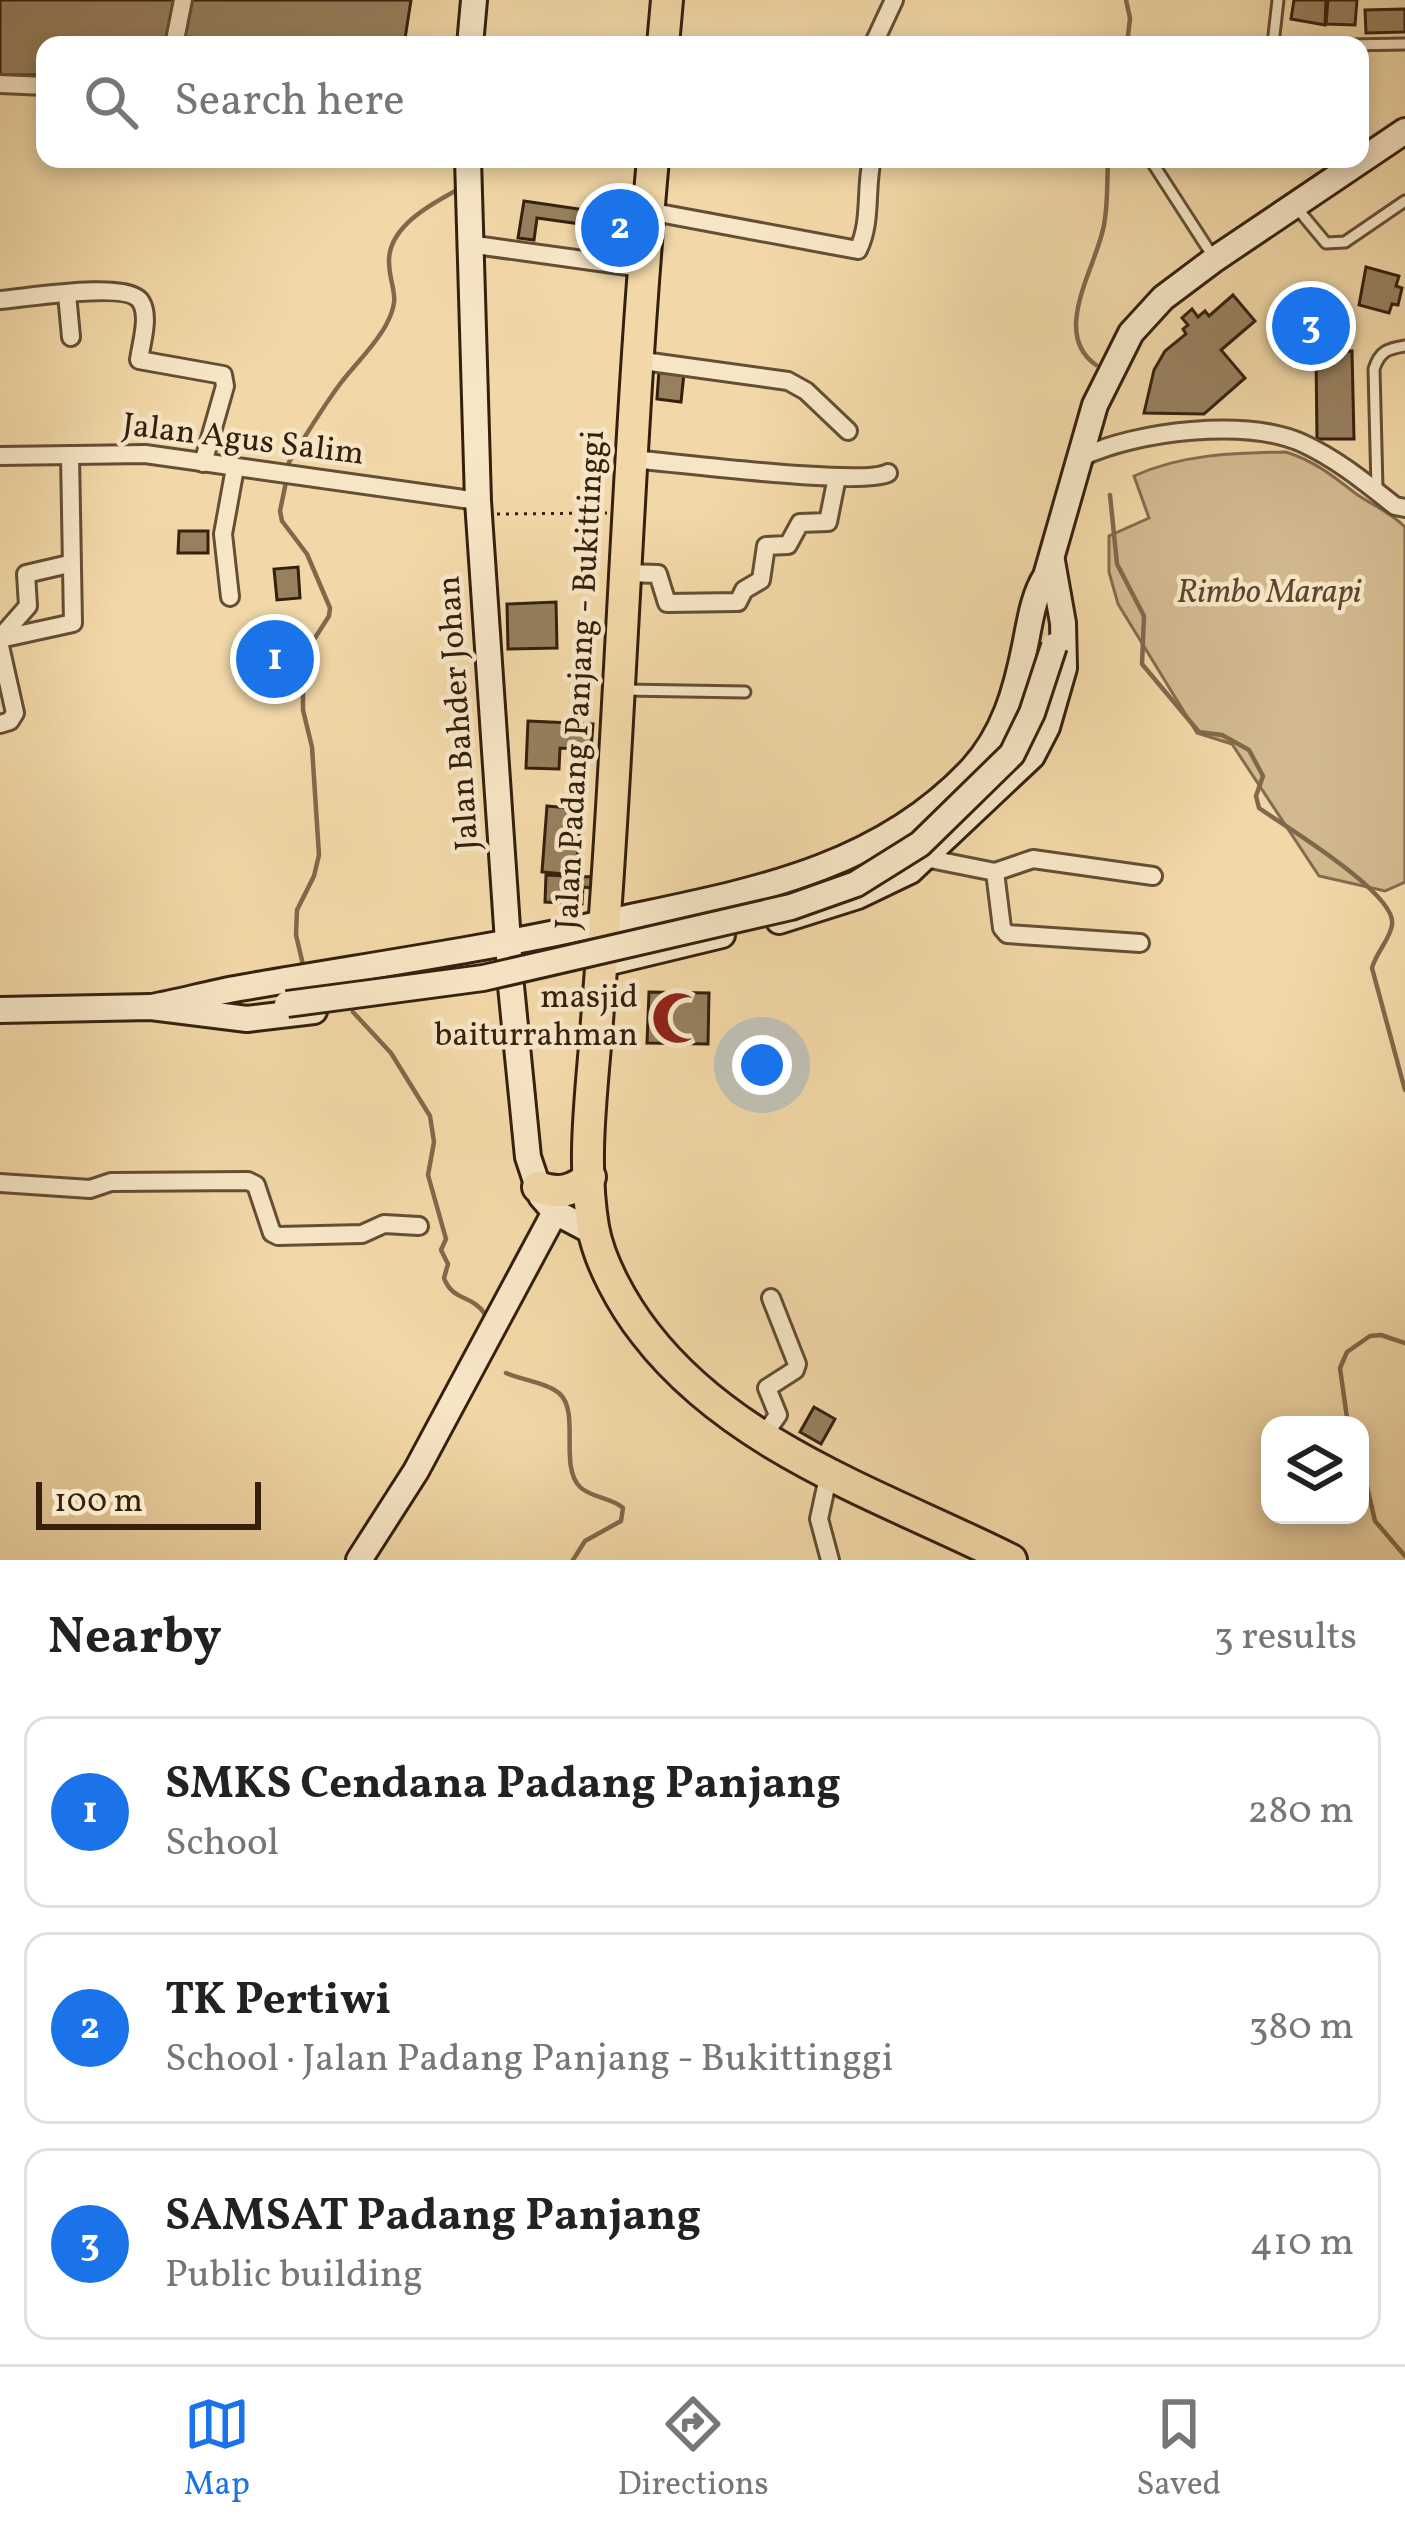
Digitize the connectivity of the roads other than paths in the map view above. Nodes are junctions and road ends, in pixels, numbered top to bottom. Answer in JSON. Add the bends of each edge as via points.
{"nodes":[{"id":1,"x":183,"y":0,"type":"edge"},
{"id":2,"x":474,"y":0,"type":"edge"},
{"id":3,"x":667,"y":0,"type":"edge"},
{"id":4,"x":894,"y":0,"type":"edge"},
{"id":5,"x":1278,"y":0,"type":"edge"},
{"id":6,"x":176,"y":36,"type":"edge"},
{"id":7,"x":471,"y":36,"type":"edge"},
{"id":8,"x":664,"y":36,"type":"edge"},
{"id":9,"x":877,"y":36,"type":"edge"},
{"id":10,"x":1274,"y":36,"type":"edge"},
{"id":11,"x":1405,"y":44,"type":"edge"},
{"id":12,"x":1369,"y":45,"type":"edge"},
{"id":13,"x":0,"y":84,"type":"edge"},
{"id":14,"x":36,"y":86,"type":"edge"},
{"id":15,"x":1405,"y":131,"type":"edge"},
{"id":16,"x":1369,"y":153,"type":"edge"},
{"id":17,"x":468,"y":168,"type":"edge"},
{"id":18,"x":652,"y":168,"type":"edge"},
{"id":19,"x":870,"y":168,"type":"edge"},
{"id":20,"x":1156,"y":168,"type":"edge"},
{"id":21,"x":1346,"y":168,"type":"edge"},
{"id":22,"x":1405,"y":201,"type":"edge"},
{"id":23,"x":1294,"y":204,"type":"junction"},
{"id":24,"x":648,"y":212,"type":"junction"},
{"id":25,"x":468,"y":244,"type":"junction"},
{"id":26,"x":1215,"y":259,"type":"junction"},
{"id":27,"x":642,"y":268,"type":"junction"},
{"id":28,"x":67,"y":294,"type":"junction"},
{"id":29,"x":0,"y":300,"type":"edge"},
{"id":30,"x":71,"y":337,"type":"dead end"},
{"id":31,"x":1405,"y":346,"type":"edge"},
{"id":32,"x":636,"y":360,"type":"junction"},
{"id":33,"x":848,"y":431,"type":"dead end"},
{"id":34,"x":70,"y":455,"type":"junction"},
{"id":35,"x":0,"y":456,"type":"edge"},
{"id":36,"x":1082,"y":458,"type":"junction"},
{"id":37,"x":630,"y":459,"type":"junction"},
{"id":38,"x":203,"y":463,"type":"junction"},
{"id":39,"x":235,"y":468,"type":"junction"},
{"id":40,"x":888,"y":472,"type":"dead end"},
{"id":41,"x":837,"y":477,"type":"junction"},
{"id":42,"x":1377,"y":491,"type":"junction"},
{"id":43,"x":479,"y":508,"type":"junction"},
{"id":44,"x":1405,"y":508,"type":"edge"},
{"id":45,"x":69,"y":564,"type":"junction"},
{"id":46,"x":625,"y":573,"type":"junction"},
{"id":47,"x":1051,"y":574,"type":"junction"},
{"id":48,"x":230,"y":597,"type":"dead end"},
{"id":49,"x":0,"y":641,"type":"edge"},
{"id":50,"x":620,"y":689,"type":"junction"},
{"id":51,"x":745,"y":692,"type":"dead end"},
{"id":52,"x":0,"y":724,"type":"edge"},
{"id":53,"x":925,"y":858,"type":"junction"},
{"id":54,"x":995,"y":872,"type":"junction"},
{"id":55,"x":1153,"y":876,"type":"dead end"},
{"id":56,"x":604,"y":923,"type":"junction"},
{"id":57,"x":1140,"y":943,"type":"dead end"},
{"id":58,"x":508,"y":945,"type":"junction"},
{"id":59,"x":602,"y":964,"type":"junction"},
{"id":60,"x":511,"y":986,"type":"junction"},
{"id":61,"x":183,"y":1006,"type":"junction"},
{"id":62,"x":0,"y":1010,"type":"edge"},
{"id":63,"x":590,"y":1177,"type":"junction"},
{"id":64,"x":0,"y":1183,"type":"edge"},
{"id":65,"x":546,"y":1200,"type":"junction"},
{"id":66,"x":419,"y":1226,"type":"dead end"},
{"id":67,"x":593,"y":1232,"type":"junction"},
{"id":68,"x":771,"y":1298,"type":"dead end"},
{"id":69,"x":764,"y":1435,"type":"junction"},
{"id":70,"x":829,"y":1474,"type":"junction"},
{"id":71,"x":359,"y":1560,"type":"edge"},
{"id":72,"x":830,"y":1560,"type":"edge"},
{"id":73,"x":1011,"y":1560,"type":"edge"}],
"edges":[{"from":1,"to":6,"type":"street"},
{"from":2,"to":7,"type":"main road"},
{"from":3,"to":8,"type":"highway"},
{"from":4,"to":9,"type":"street"},
{"from":5,"to":10,"type":"lane"},
{"from":11,"to":12,"type":"lane"},
{"from":13,"to":14,"type":"street"},
{"from":15,"to":16,"type":"main road"},
{"from":17,"to":25,"type":"main road","name":"Jalan Bahder Johan"},
{"from":18,"to":24,"type":"highway","name":"Jalan Padang Panjang - Bukittinggi"},
{"from":19,"to":24,"type":"street","via":[[858,250]]},
{"from":20,"to":26,"type":"lane"},
{"from":21,"to":23,"type":"main road"},
{"from":22,"to":23,"type":"lane","via":[[1334,244]]},
{"from":23,"to":26,"type":"main road"},
{"from":24,"to":27,"type":"highway","name":"Jalan Padang Panjang - Bukittinggi"},
{"from":25,"to":27,"type":"street"},
{"from":25,"to":43,"type":"main road","name":"Jalan Bahder Johan"},
{"from":26,"to":36,"type":"main road","via":[[1132,333],[1095,405]]},
{"from":27,"to":32,"type":"highway","name":"Jalan Padang Panjang - Bukittinggi"},
{"from":28,"to":29,"type":"street"},
{"from":28,"to":30,"type":"street"},
{"from":28,"to":38,"type":"street","via":[[131,293],[144,314],[139,360],[223,375]]},
{"from":31,"to":42,"type":"lane","via":[[1378,356],[1373,369]]},
{"from":32,"to":33,"type":"street","via":[[788,381]]},
{"from":32,"to":37,"type":"highway","name":"Jalan Padang Panjang - Bukittinggi"},
{"from":34,"to":35,"type":"street","name":"Jalan Agus Salim"},
{"from":34,"to":38,"type":"street","name":"Jalan Agus Salim"},
{"from":34,"to":45,"type":"street"},
{"from":36,"to":42,"type":"street","via":[[1126,439],[1268,434],[1300,442]]},
{"from":36,"to":47,"type":"main road"},
{"from":37,"to":41,"type":"street"},
{"from":37,"to":46,"type":"highway","name":"Jalan Padang Panjang - Bukittinggi"},
{"from":38,"to":39,"type":"street","name":"Jalan Agus Salim"},
{"from":39,"to":43,"type":"street","name":"Jalan Agus Salim"},
{"from":39,"to":48,"type":"street","via":[[223,534]]},
{"from":40,"to":41,"type":"street"},
{"from":41,"to":46,"type":"street","via":[[828,522],[800,523],[788,544],[766,546],[761,580],[738,602],[667,603],[658,574]]},
{"from":42,"to":44,"type":"street"},
{"from":43,"to":58,"type":"main road","name":"Jalan Bahder Johan"},
{"from":45,"to":49,"type":"street","via":[[26,574],[28,606]]},
{"from":45,"to":49,"type":"street","via":[[73,623]]},
{"from":46,"to":50,"type":"highway","name":"Jalan Padang Panjang - Bukittinggi"},
{"from":47,"to":53,"type":"main road","via":[[1064,668],[1042,738],[1016,774]]},
{"from":47,"to":56,"type":"main road","via":[[1035,603],[997,736],[924,811],[843,860],[779,885]]},
{"from":47,"to":61,"type":"main road","bridge":true,"via":[[1049,646],[1012,754],[920,844],[856,884],[791,907],[465,982]]},
{"from":49,"to":52,"type":"street","via":[[15,713]]},
{"from":50,"to":51,"type":"lane"},
{"from":50,"to":56,"type":"highway","name":"Jalan Padang Panjang - Bukittinggi"},
{"from":53,"to":54,"type":"street"},
{"from":53,"to":59,"type":"main road","via":[[886,885],[818,911]]},
{"from":54,"to":55,"type":"street","via":[[1033,860]]},
{"from":54,"to":57,"type":"street","via":[[1007,934]]},
{"from":56,"to":58,"type":"main road"},
{"from":56,"to":59,"type":"highway","name":"Jalan Padang Panjang - Bukittinggi"},
{"from":58,"to":60,"type":"main road","name":"Jalan Bahder Johan"},
{"from":58,"to":61,"type":"main road","via":[[245,987]]},
{"from":59,"to":63,"type":"highway","name":"Jalan Padang Panjang - Bukittinggi"},
{"from":60,"to":61,"type":"main road","via":[[255,1019]]},
{"from":60,"to":65,"type":"main road","name":"Jalan Bahder Johan","via":[[528,1157]]},
{"from":61,"to":62,"type":"main road"},
{"from":63,"to":65,"type":"highway"},
{"from":63,"to":67,"type":"highway","name":"Jalan Padang Panjang - Bukittinggi"},
{"from":64,"to":66,"type":"street","via":[[91,1189],[248,1181],[278,1236]]},
{"from":65,"to":67,"type":"main road"},
{"from":65,"to":71,"type":"main road","via":[[416,1471]]},
{"from":67,"to":69,"type":"highway","name":"Jalan Padang Panjang - Bukittinggi","via":[[644,1332],[686,1378]]},
{"from":68,"to":69,"type":"street","via":[[797,1364],[768,1384],[778,1415]]},
{"from":69,"to":70,"type":"highway","name":"Jalan Padang Panjang - Bukittinggi"},
{"from":70,"to":72,"type":"street","via":[[819,1519]]},
{"from":70,"to":73,"type":"highway","name":"Jalan Padang Panjang - Bukittinggi"}]}
